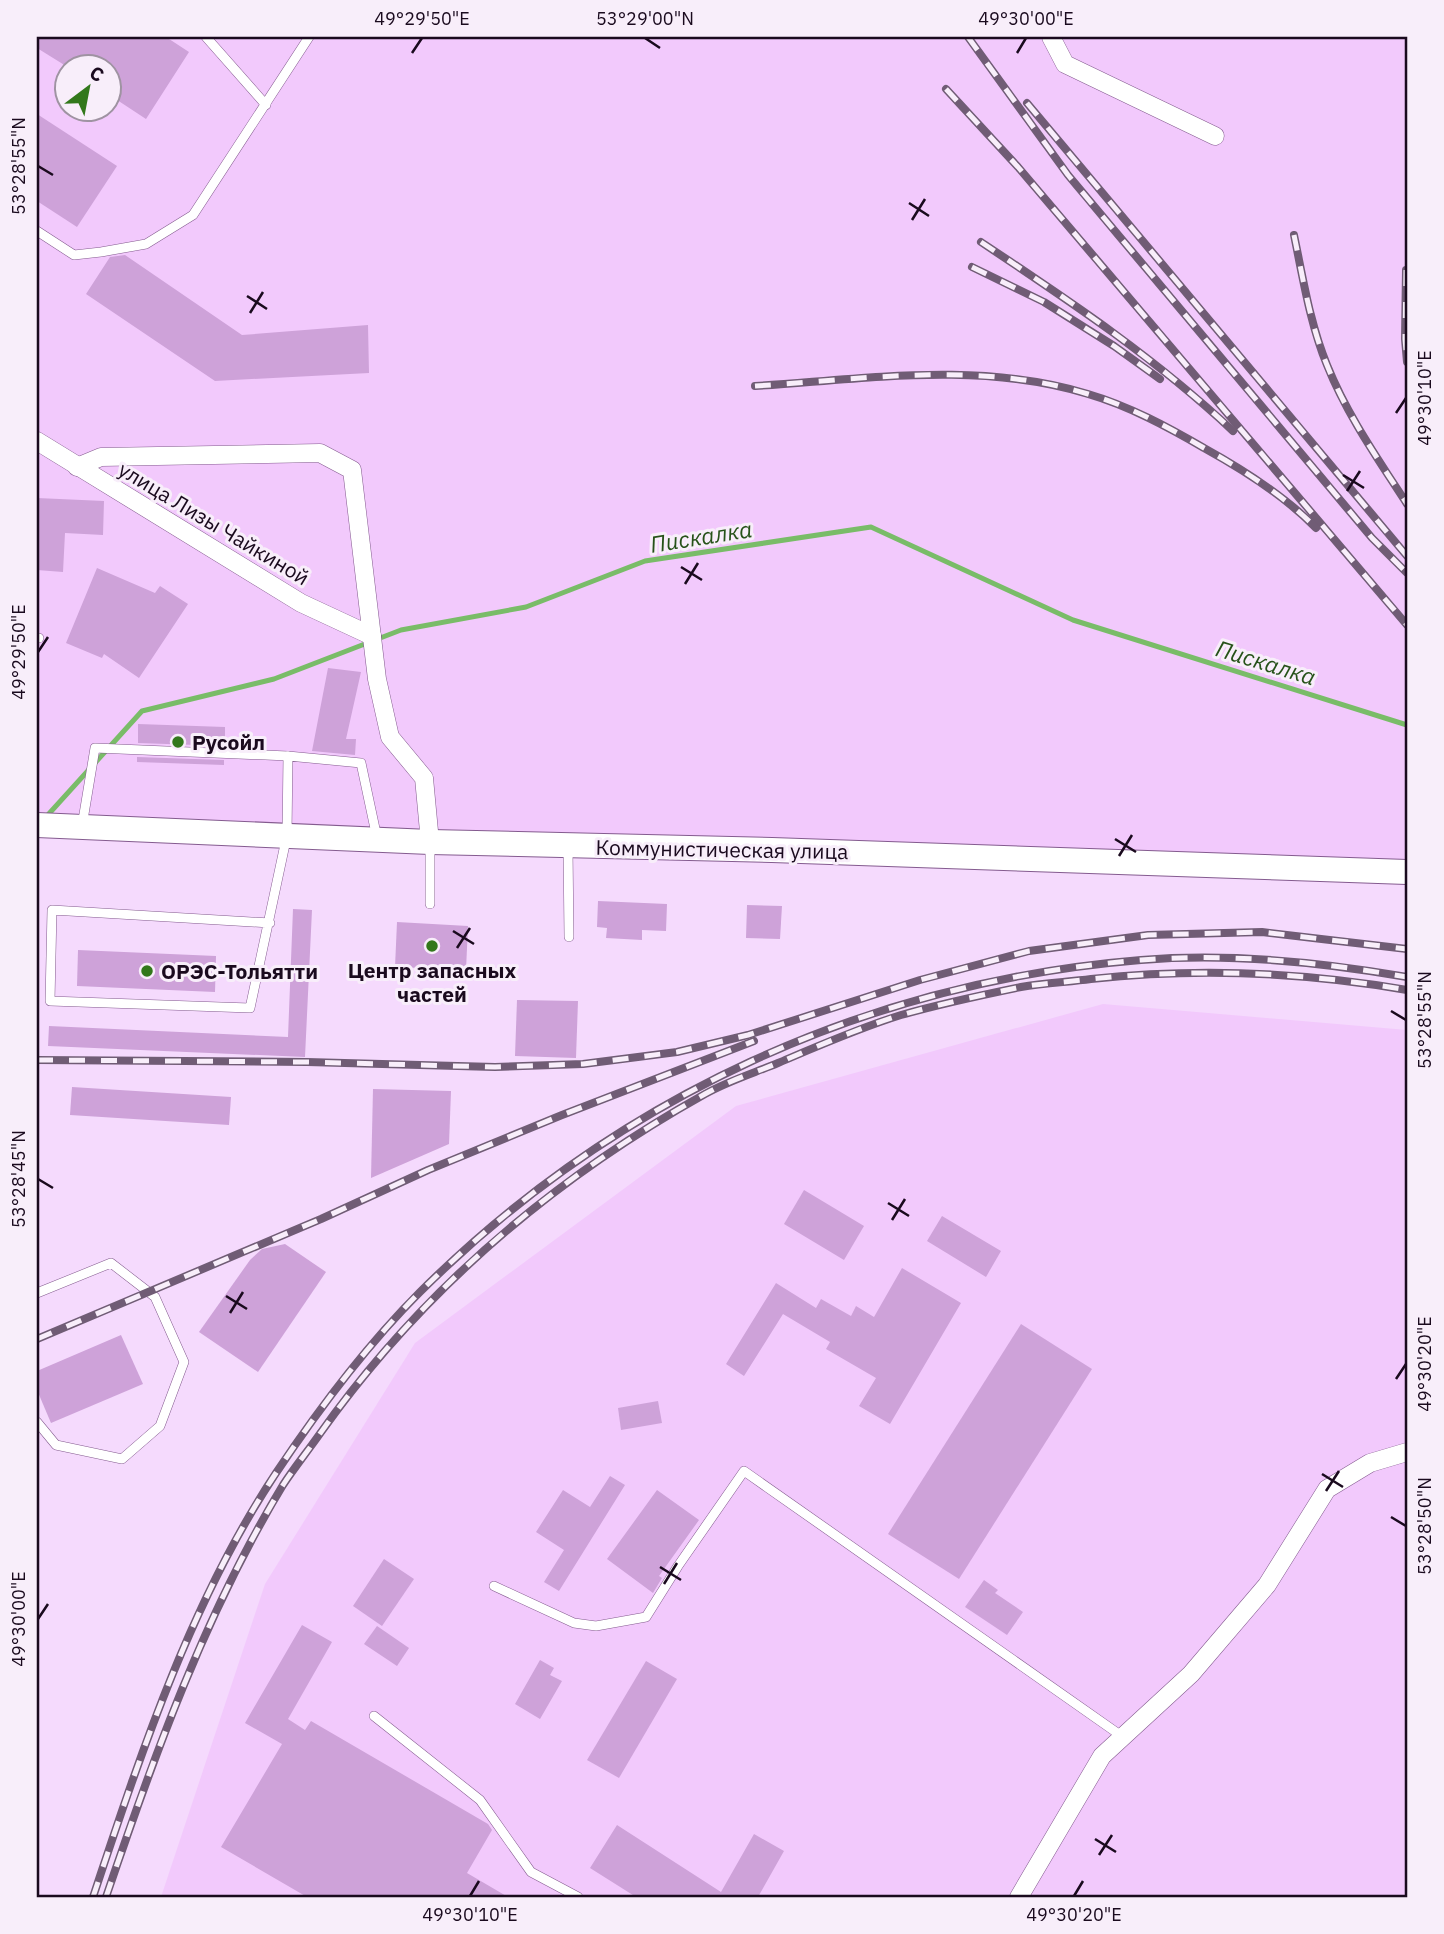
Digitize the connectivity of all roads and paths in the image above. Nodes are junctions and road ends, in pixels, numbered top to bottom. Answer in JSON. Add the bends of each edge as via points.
{"nodes":[{"id":1,"x":206,"y":37,"type":"edge"},
{"id":2,"x":308,"y":37,"type":"edge"},
{"id":3,"x":1051,"y":37,"type":"edge"},
{"id":4,"x":266,"y":105,"type":"junction"},
{"id":5,"x":1214,"y":136,"type":"dead end"},
{"id":6,"x":37,"y":232,"type":"edge"},
{"id":7,"x":37,"y":441,"type":"edge"},
{"id":8,"x":77,"y":467,"type":"junction"},
{"id":9,"x":372,"y":636,"type":"junction"},
{"id":10,"x":288,"y":756,"type":"junction"},
{"id":11,"x":37,"y":825,"type":"edge"},
{"id":12,"x":82,"y":827,"type":"junction"},
{"id":13,"x":287,"y":835,"type":"junction"},
{"id":14,"x":378,"y":840,"type":"junction"},
{"id":15,"x":430,"y":842,"type":"junction"},
{"id":16,"x":568,"y":845,"type":"junction"},
{"id":17,"x":1407,"y":873,"type":"edge"},
{"id":18,"x":430,"y":904,"type":"dead end"},
{"id":19,"x":270,"y":923,"type":"junction"},
{"id":20,"x":569,"y":937,"type":"dead end"},
{"id":21,"x":37,"y":1293,"type":"edge"},
{"id":22,"x":37,"y":1422,"type":"edge"},
{"id":23,"x":1407,"y":1452,"type":"edge"},
{"id":24,"x":494,"y":1586,"type":"dead end"},
{"id":25,"x":374,"y":1716,"type":"dead end"},
{"id":26,"x":1123,"y":1737,"type":"junction"},
{"id":27,"x":578,"y":1897,"type":"edge"},
{"id":28,"x":1018,"y":1897,"type":"edge"}],
"edges":[{"from":1,"to":4,"type":"lane"},
{"from":2,"to":4,"type":"lane"},
{"from":3,"to":5,"type":"street","via":[[1065,64]]},
{"from":4,"to":6,"type":"lane","via":[[193,215],[146,244],[74,255]]},
{"from":7,"to":8,"type":"street","name":"улица Лизы Чайкиной"},
{"from":8,"to":9,"type":"street","name":"улица Лизы Чайкиной","via":[[301,603]]},
{"from":8,"to":9,"type":"street","via":[[101,457],[320,453],[352,470]]},
{"from":9,"to":15,"type":"street","via":[[390,737],[424,778]]},
{"from":10,"to":12,"type":"lane","via":[[95,748]]},
{"from":10,"to":13,"type":"lane"},
{"from":10,"to":14,"type":"lane","via":[[361,763]]},
{"from":11,"to":12,"type":"main road","name":"Коммунистическая улица"},
{"from":12,"to":13,"type":"main road","name":"Коммунистическая улица"},
{"from":13,"to":14,"type":"main road","name":"Коммунистическая улица"},
{"from":13,"to":19,"type":"lane"},
{"from":14,"to":15,"type":"main road","name":"Коммунистическая улица"},
{"from":15,"to":16,"type":"main road","name":"Коммунистическая улица"},
{"from":15,"to":18,"type":"lane"},
{"from":16,"to":17,"type":"main road","name":"Коммунистическая улица"},
{"from":16,"to":20,"type":"lane"},
{"from":19,"to":19,"type":"lane","via":[[250,1008],[50,1001],[52,910]]},
{"from":21,"to":22,"type":"lane","via":[[111,1263],[155,1297],[184,1362],[160,1426],[121,1459],[56,1445]]},
{"from":23,"to":26,"type":"street","via":[[1370,1463],[1327,1489],[1267,1585],[1191,1674]]},
{"from":24,"to":26,"type":"lane","via":[[574,1623],[596,1626],[646,1617],[744,1471]]},
{"from":25,"to":27,"type":"lane","via":[[480,1800],[531,1872]]},
{"from":26,"to":28,"type":"street","via":[[1102,1756]]}]}
